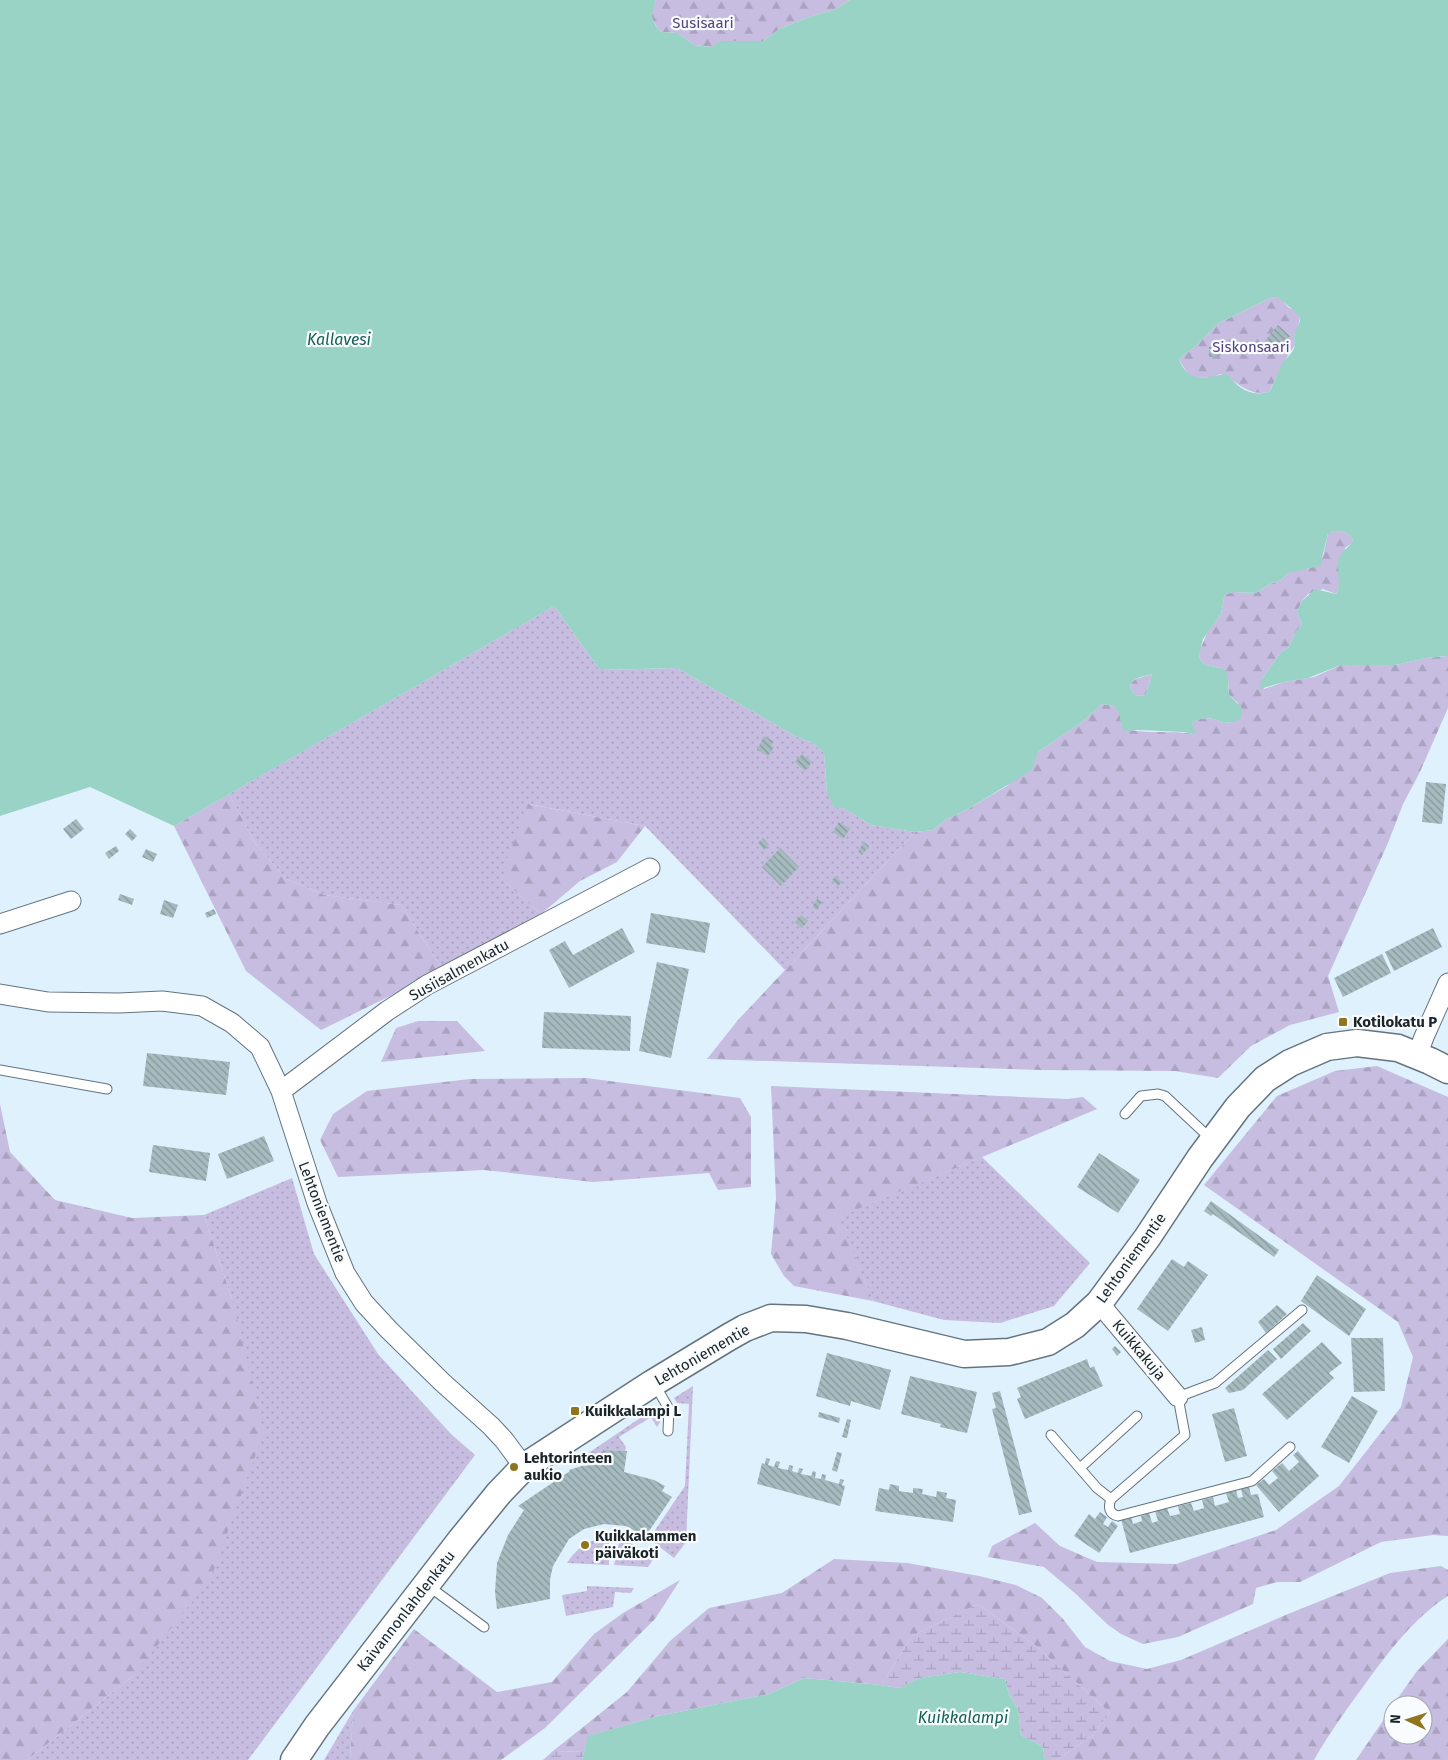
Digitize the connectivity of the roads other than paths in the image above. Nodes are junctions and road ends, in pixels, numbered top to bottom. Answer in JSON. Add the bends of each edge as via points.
{"nodes":[{"id":1,"x":650,"y":868,"type":"dead end"},
{"id":2,"x":71,"y":901,"type":"dead end"},
{"id":3,"x":0,"y":924,"type":"edge"},
{"id":4,"x":1448,"y":983,"type":"edge"},
{"id":5,"x":0,"y":994,"type":"edge"},
{"id":6,"x":1417,"y":1056,"type":"junction"},
{"id":7,"x":0,"y":1070,"type":"edge"},
{"id":8,"x":1448,"y":1070,"type":"edge"},
{"id":9,"x":107,"y":1089,"type":"dead end"},
{"id":10,"x":281,"y":1091,"type":"junction"},
{"id":11,"x":1125,"y":1114,"type":"dead end"},
{"id":12,"x":1213,"y":1142,"type":"junction"},
{"id":13,"x":1099,"y":1303,"type":"junction"},
{"id":14,"x":1302,"y":1310,"type":"dead end"},
{"id":15,"x":653,"y":1382,"type":"junction"},
{"id":16,"x":1178,"y":1398,"type":"junction"},
{"id":17,"x":1137,"y":1416,"type":"dead end"},
{"id":18,"x":668,"y":1431,"type":"dead end"},
{"id":19,"x":1052,"y":1435,"type":"dead end"},
{"id":20,"x":1290,"y":1447,"type":"dead end"},
{"id":21,"x":524,"y":1467,"type":"junction"},
{"id":22,"x":1080,"y":1468,"type":"junction"},
{"id":23,"x":1111,"y":1499,"type":"junction"},
{"id":24,"x":427,"y":1585,"type":"junction"},
{"id":25,"x":484,"y":1628,"type":"dead end"},
{"id":26,"x":294,"y":1760,"type":"edge"}],
"edges":[{"from":1,"to":10,"type":"street","name":"Susiisalmenkatu","via":[[427,985]]},
{"from":2,"to":3,"type":"street"},
{"from":4,"to":6,"type":"street"},
{"from":5,"to":10,"type":"street","name":"Lehtoniementie","via":[[48,1002],[162,1001],[202,1006],[232,1023],[260,1047]]},
{"from":6,"to":8,"type":"street","name":"Lehtoniementie"},
{"from":6,"to":12,"type":"street","name":"Lehtoniementie","via":[[1398,1048],[1357,1043],[1327,1047],[1290,1063],[1265,1079],[1238,1107]]},
{"from":7,"to":9,"type":"lane"},
{"from":10,"to":21,"type":"street","name":"Lehtoniementie","via":[[317,1203],[345,1273],[364,1303],[491,1426]]},
{"from":11,"to":12,"type":"lane","via":[[1141,1096],[1165,1096]]},
{"from":12,"to":13,"type":"street","name":"Lehtoniementie"},
{"from":13,"to":15,"type":"street","name":"Lehtoniementie","via":[[1075,1325],[1048,1342],[1009,1352],[984,1354],[964,1354],[806,1319],[771,1318],[745,1328]]},
{"from":13,"to":16,"type":"street","name":"Kuikkakuja"},
{"from":14,"to":16,"type":"lane","via":[[1215,1383]]},
{"from":15,"to":18,"type":"lane","via":[[669,1409]]},
{"from":15,"to":21,"type":"street","name":"Lehtoniementie"},
{"from":16,"to":23,"type":"lane","via":[[1185,1435]]},
{"from":17,"to":22,"type":"lane"},
{"from":19,"to":22,"type":"lane"},
{"from":20,"to":23,"type":"lane","via":[[1252,1481],[1118,1516],[1110,1511]]},
{"from":21,"to":24,"type":"street","name":"Kaivannonlahdenkatu","via":[[499,1493]]},
{"from":22,"to":23,"type":"lane","via":[[1096,1488]]},
{"from":24,"to":25,"type":"lane"},
{"from":24,"to":26,"type":"street","name":"Kaivannonlahdenkatu"}]}
